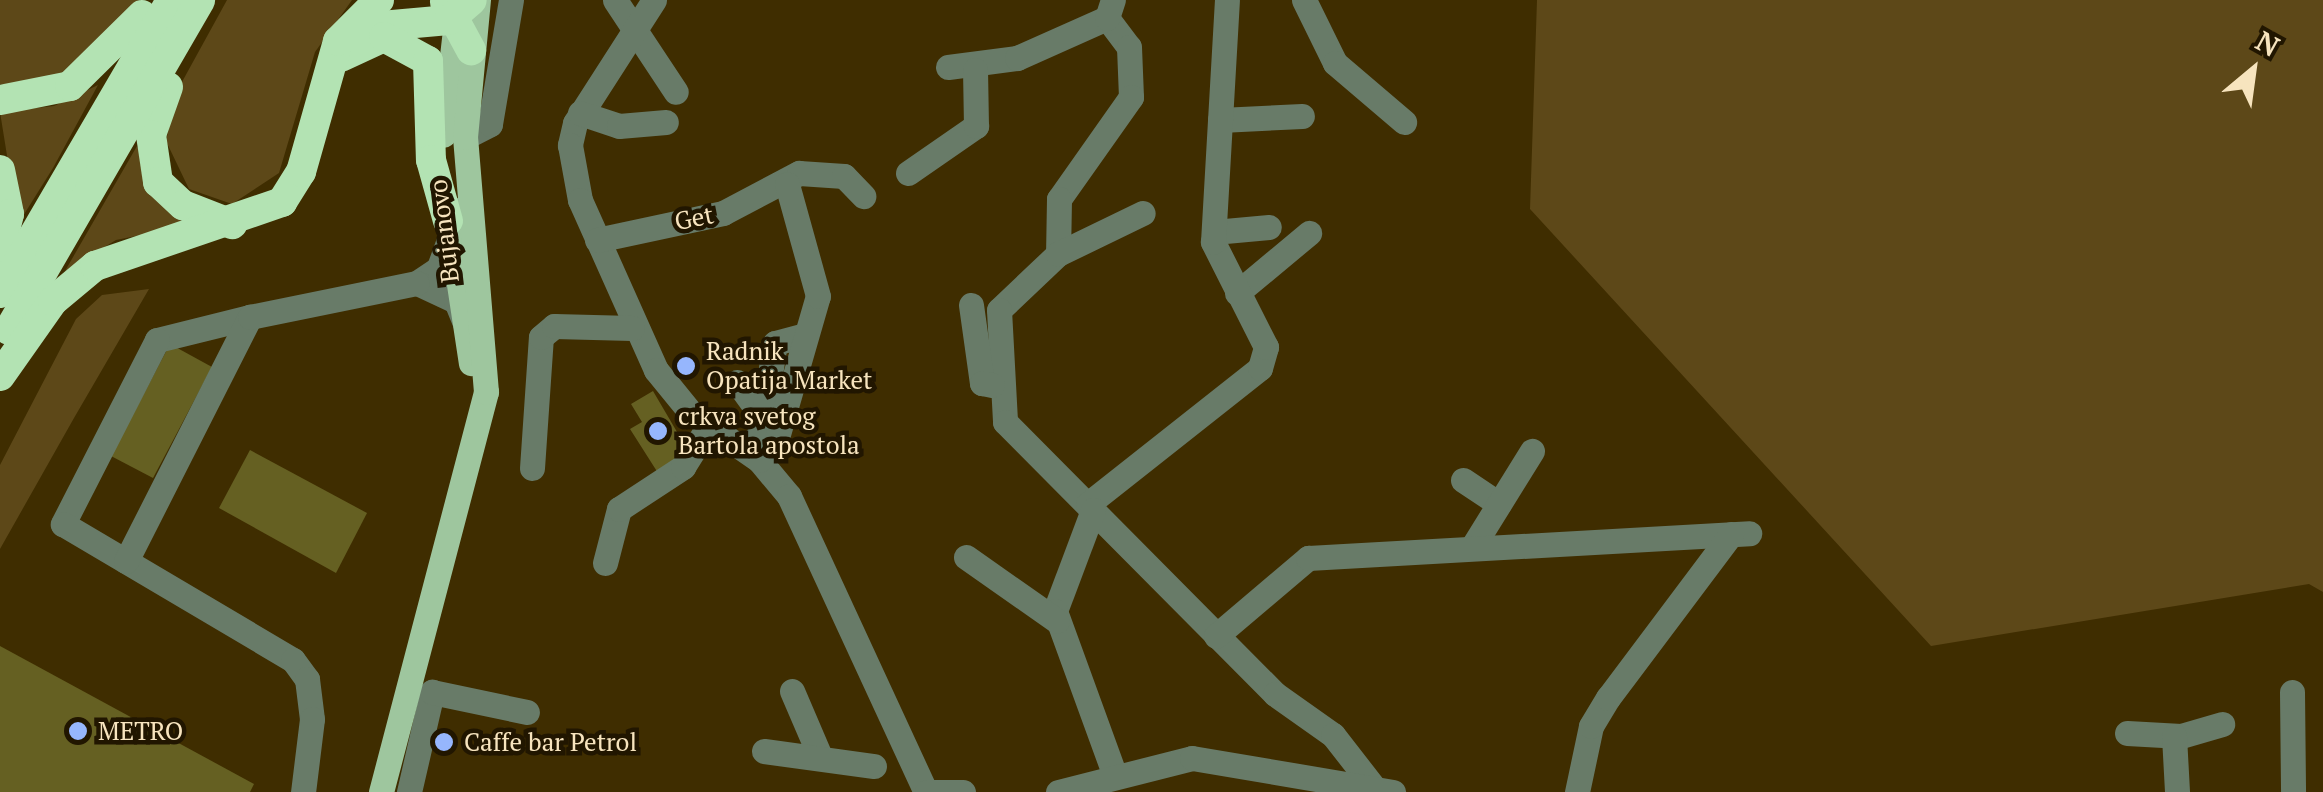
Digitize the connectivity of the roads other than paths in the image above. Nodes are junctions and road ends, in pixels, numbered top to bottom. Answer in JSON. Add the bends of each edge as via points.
{"nodes":[{"id":1,"x":152,"y":0,"type":"edge"},
{"id":2,"x":170,"y":0,"type":"edge"},
{"id":3,"x":200,"y":0,"type":"edge"},
{"id":4,"x":217,"y":0,"type":"edge"},
{"id":5,"x":379,"y":0,"type":"edge"},
{"id":6,"x":511,"y":0,"type":"edge"},
{"id":7,"x":615,"y":0,"type":"edge"},
{"id":8,"x":654,"y":0,"type":"edge"},
{"id":9,"x":1226,"y":0,"type":"edge"},
{"id":10,"x":1304,"y":0,"type":"edge"},
{"id":11,"x":461,"y":3,"type":"edge"},
{"id":12,"x":1110,"y":9,"type":"edge"},
{"id":13,"x":636,"y":26,"type":"junction"},
{"id":14,"x":471,"y":50,"type":"joint"},
{"id":15,"x":341,"y":57,"type":"junction"},
{"id":16,"x":948,"y":67,"type":"dead end"},
{"id":17,"x":975,"y":70,"type":"junction"},
{"id":18,"x":676,"y":92,"type":"dead end"},
{"id":19,"x":0,"y":100,"type":"edge"},
{"id":20,"x":319,"y":102,"type":"junction"},
{"id":21,"x":580,"y":113,"type":"junction"},
{"id":22,"x":1302,"y":116,"type":"dead end"},
{"id":23,"x":1220,"y":120,"type":"junction"},
{"id":24,"x":666,"y":122,"type":"dead end"},
{"id":25,"x":1404,"y":122,"type":"dead end"},
{"id":26,"x":465,"y":136,"type":"junction"},
{"id":27,"x":0,"y":170,"type":"edge"},
{"id":28,"x":908,"y":173,"type":"dead end"},
{"id":29,"x":787,"y":184,"type":"junction"},
{"id":30,"x":863,"y":196,"type":"dead end"},
{"id":31,"x":1143,"y":213,"type":"dead end"},
{"id":32,"x":232,"y":224,"type":"junction"},
{"id":33,"x":1268,"y":227,"type":"dead end"},
{"id":34,"x":449,"y":229,"type":"junction"},
{"id":35,"x":1214,"y":232,"type":"junction"},
{"id":36,"x":1309,"y":234,"type":"dead end"},
{"id":37,"x":596,"y":240,"type":"junction"},
{"id":38,"x":0,"y":251,"type":"edge"},
{"id":39,"x":1058,"y":254,"type":"junction"},
{"id":40,"x":416,"y":283,"type":"junction"},
{"id":41,"x":0,"y":293,"type":"edge"},
{"id":42,"x":1237,"y":293,"type":"junction"},
{"id":43,"x":971,"y":305,"type":"dead end"},
{"id":44,"x":250,"y":317,"type":"junction"},
{"id":45,"x":465,"y":323,"type":"junction"},
{"id":46,"x":632,"y":328,"type":"junction"},
{"id":47,"x":804,"y":336,"type":"junction"},
{"id":48,"x":0,"y":346,"type":"edge"},
{"id":49,"x":0,"y":376,"type":"edge"},
{"id":50,"x":737,"y":382,"type":"dead end"},
{"id":51,"x":999,"y":386,"type":"junction"},
{"id":52,"x":758,"y":412,"type":"junction"},
{"id":53,"x":708,"y":427,"type":"junction"},
{"id":54,"x":1532,"y":450,"type":"dead end"},
{"id":55,"x":472,"y":453,"type":"junction"},
{"id":56,"x":753,"y":456,"type":"junction"},
{"id":57,"x":532,"y":468,"type":"dead end"},
{"id":58,"x":1463,"y":480,"type":"dead end"},
{"id":59,"x":1499,"y":504,"type":"junction"},
{"id":60,"x":1090,"y":507,"type":"junction"},
{"id":61,"x":1474,"y":546,"type":"junction"},
{"id":62,"x":126,"y":561,"type":"junction"},
{"id":63,"x":605,"y":563,"type":"dead end"},
{"id":64,"x":973,"y":570,"type":"dead end"},
{"id":65,"x":1057,"y":621,"type":"junction"},
{"id":66,"x":1216,"y":636,"type":"junction"},
{"id":67,"x":792,"y":691,"type":"dead end"},
{"id":68,"x":2292,"y":692,"type":"dead end"},
{"id":69,"x":527,"y":712,"type":"dead end"},
{"id":70,"x":2222,"y":724,"type":"dead end"},
{"id":71,"x":2128,"y":733,"type":"dead end"},
{"id":72,"x":2174,"y":736,"type":"junction"},
{"id":73,"x":896,"y":739,"type":"junction"},
{"id":74,"x":764,"y":752,"type":"dead end"},
{"id":75,"x":389,"y":753,"type":"junction"},
{"id":76,"x":819,"y":754,"type":"junction"},
{"id":77,"x":415,"y":762,"type":"junction"},
{"id":78,"x":874,"y":766,"type":"junction"},
{"id":79,"x":1115,"y":776,"type":"junction"},
{"id":80,"x":1073,"y":790,"type":"edge"},
{"id":81,"x":1384,"y":790,"type":"edge"},
{"id":82,"x":303,"y":792,"type":"edge"},
{"id":83,"x":382,"y":792,"type":"edge"},
{"id":84,"x":409,"y":792,"type":"edge"},
{"id":85,"x":867,"y":792,"type":"edge"},
{"id":86,"x":926,"y":792,"type":"edge"},
{"id":87,"x":963,"y":792,"type":"edge"},
{"id":88,"x":1577,"y":792,"type":"edge"},
{"id":89,"x":2177,"y":792,"type":"edge"},
{"id":90,"x":2293,"y":792,"type":"edge"}],
"edges":[{"from":1,"to":19,"type":"highway","via":[[117,49],[70,86]]},
{"from":2,"to":41,"type":"highway"},
{"from":3,"to":48,"type":"highway"},
{"from":4,"to":32,"type":"highway","via":[[160,104],[150,148],[170,194]]},
{"from":5,"to":20,"type":"highway","via":[[338,41]]},
{"from":6,"to":26,"type":"street","via":[[490,124]]},
{"from":7,"to":13,"type":"street"},
{"from":8,"to":13,"type":"street"},
{"from":9,"to":23,"type":"street"},
{"from":10,"to":25,"type":"street","via":[[1335,63]]},
{"from":11,"to":14,"type":"highway"},
{"from":11,"to":15,"type":"highway","via":[[380,22]]},
{"from":11,"to":34,"type":"main road","name":"Bujanovo","via":[[443,128]]},
{"from":12,"to":17,"type":"street"},
{"from":12,"to":39,"type":"street","via":[[1129,47],[1131,97],[1059,199]]},
{"from":13,"to":18,"type":"street"},
{"from":13,"to":21,"type":"street"},
{"from":14,"to":26,"type":"main road","name":"Bujanovo"},
{"from":15,"to":20,"type":"highway"},
{"from":15,"to":34,"type":"highway","via":[[384,37],[428,61],[431,160]]},
{"from":16,"to":17,"type":"street"},
{"from":17,"to":28,"type":"street","via":[[976,126],[967,140]]},
{"from":20,"to":32,"type":"highway","via":[[293,188],[268,213]]},
{"from":21,"to":24,"type":"street","via":[[619,126]]},
{"from":21,"to":37,"type":"street","via":[[573,175]]},
{"from":22,"to":23,"type":"street"},
{"from":23,"to":35,"type":"street"},
{"from":26,"to":55,"type":"main road","name":"Bujanovo","via":[[486,370]]},
{"from":27,"to":38,"type":"highway","via":[[9,214]]},
{"from":29,"to":30,"type":"street","name":"Get","via":[[791,175],[824,171]]},
{"from":29,"to":37,"type":"street","name":"Get","via":[[723,213]]},
{"from":29,"to":47,"type":"street","via":[[818,296]]},
{"from":31,"to":39,"type":"street"},
{"from":32,"to":49,"type":"highway","via":[[95,266],[52,302]]},
{"from":33,"to":35,"type":"street"},
{"from":34,"to":40,"type":"street","via":[[439,268]]},
{"from":34,"to":45,"type":"main road","name":"Bujanovo"},
{"from":35,"to":42,"type":"street"},
{"from":36,"to":42,"type":"street"},
{"from":37,"to":46,"type":"street"},
{"from":39,"to":51,"type":"street","via":[[999,310]]},
{"from":40,"to":44,"type":"street"},
{"from":40,"to":45,"type":"street","via":[[456,301]]},
{"from":42,"to":60,"type":"street","via":[[1266,346],[1260,368]]},
{"from":43,"to":51,"type":"street","via":[[982,383]]},
{"from":44,"to":62,"type":"street"},
{"from":44,"to":62,"type":"street","via":[[157,340],[62,524]]},
{"from":45,"to":55,"type":"main road","name":"Bujanovo"},
{"from":46,"to":53,"type":"street"},
{"from":46,"to":57,"type":"street","via":[[554,326],[542,337]]},
{"from":47,"to":52,"type":"street","via":[[776,343]]},
{"from":47,"to":56,"type":"street","via":[[774,448]]},
{"from":50,"to":52,"type":"street"},
{"from":51,"to":60,"type":"street","via":[[1005,422]]},
{"from":52,"to":56,"type":"street","via":[[761,431]]},
{"from":53,"to":56,"type":"street"},
{"from":53,"to":63,"type":"street","via":[[684,467],[619,509]]},
{"from":54,"to":59,"type":"street"},
{"from":55,"to":75,"type":"main road","name":"Bujanovo"},
{"from":56,"to":73,"type":"street","via":[[798,514]]},
{"from":58,"to":59,"type":"street"},
{"from":59,"to":61,"type":"street"},
{"from":60,"to":65,"type":"street"},
{"from":60,"to":66,"type":"street"},
{"from":61,"to":66,"type":"street","via":[[1308,558]]},
{"from":61,"to":88,"type":"street","via":[[1740,534],[1608,698],[1591,726]]},
{"from":62,"to":82,"type":"street","via":[[293,660],[308,680],[312,719]]},
{"from":64,"to":65,"type":"street"},
{"from":65,"to":79,"type":"street"},
{"from":66,"to":81,"type":"street","via":[[1333,735]]},
{"from":67,"to":76,"type":"street"},
{"from":68,"to":90,"type":"street"},
{"from":69,"to":77,"type":"street","via":[[432,692]]},
{"from":70,"to":72,"type":"street"},
{"from":71,"to":72,"type":"street"},
{"from":72,"to":89,"type":"street"},
{"from":73,"to":78,"type":"street"},
{"from":73,"to":86,"type":"street"},
{"from":74,"to":76,"type":"street"},
{"from":75,"to":77,"type":"street"},
{"from":75,"to":83,"type":"main road","name":"Bujanovo"},
{"from":76,"to":78,"type":"street"},
{"from":77,"to":84,"type":"street"},
{"from":78,"to":85,"type":"street"},
{"from":79,"to":80,"type":"street"},
{"from":79,"to":81,"type":"street","via":[[1228,758]]},
{"from":86,"to":87,"type":"street"}]}
